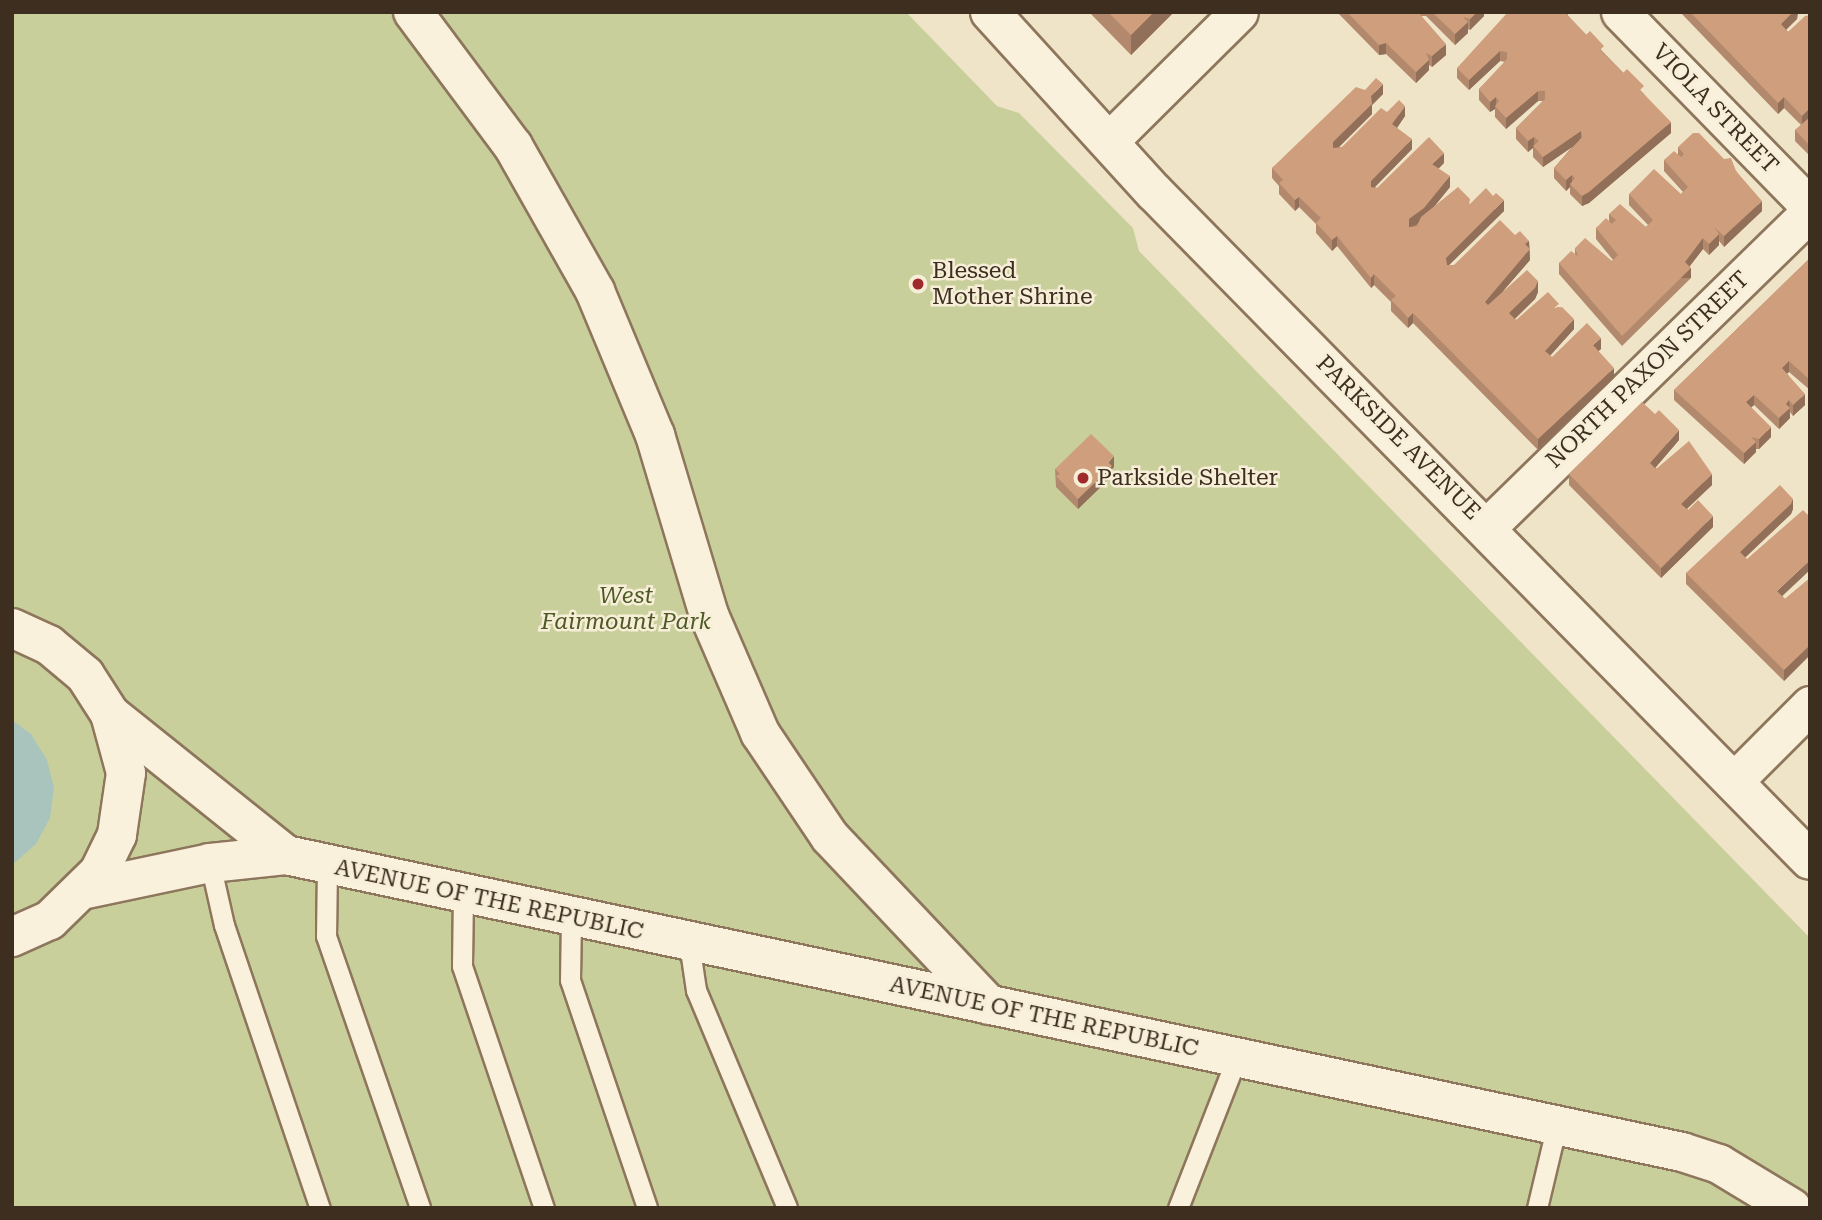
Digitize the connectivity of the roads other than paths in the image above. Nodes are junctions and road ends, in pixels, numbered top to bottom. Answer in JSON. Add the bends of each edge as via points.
{"nodes":[{"id":1,"x":413,"y":12,"type":"edge"},
{"id":2,"x":990,"y":12,"type":"edge"},
{"id":3,"x":1239,"y":12,"type":"edge"},
{"id":4,"x":1620,"y":12,"type":"edge"},
{"id":5,"x":1109,"y":141,"type":"junction"},
{"id":6,"x":1810,"y":207,"type":"edge"},
{"id":7,"x":1810,"y":212,"type":"edge"},
{"id":8,"x":1486,"y":528,"type":"junction"},
{"id":9,"x":12,"y":628,"type":"edge"},
{"id":10,"x":1810,"y":705,"type":"edge"},
{"id":11,"x":110,"y":714,"type":"junction"},
{"id":12,"x":1733,"y":782,"type":"junction"},
{"id":13,"x":286,"y":855,"type":"junction"},
{"id":14,"x":1810,"y":860,"type":"edge"},
{"id":15,"x":210,"y":863,"type":"junction"},
{"id":16,"x":327,"y":866,"type":"junction"},
{"id":17,"x":87,"y":889,"type":"junction"},
{"id":18,"x":464,"y":894,"type":"junction"},
{"id":19,"x":571,"y":917,"type":"junction"},
{"id":20,"x":12,"y":937,"type":"edge"},
{"id":21,"x":690,"y":943,"type":"junction"},
{"id":22,"x":989,"y":1005,"type":"junction"},
{"id":23,"x":1237,"y":1057,"type":"junction"},
{"id":24,"x":1557,"y":1124,"type":"junction"},
{"id":25,"x":320,"y":1208,"type":"edge"},
{"id":26,"x":420,"y":1208,"type":"edge"},
{"id":27,"x":544,"y":1208,"type":"edge"},
{"id":28,"x":647,"y":1208,"type":"edge"},
{"id":29,"x":788,"y":1208,"type":"edge"},
{"id":30,"x":1178,"y":1208,"type":"edge"},
{"id":31,"x":1537,"y":1208,"type":"edge"},
{"id":32,"x":1792,"y":1208,"type":"edge"}],
"edges":[{"from":1,"to":22,"type":"street","via":[[513,146],[595,291],[655,435],[724,656],[774,757],[851,862]]},
{"from":2,"to":5,"type":"street","name":"PARKSIDE AVENUE"},
{"from":3,"to":5,"type":"street"},
{"from":4,"to":6,"type":"street","name":"VIOLA STREET"},
{"from":5,"to":8,"type":"street","name":"PARKSIDE AVENUE"},
{"from":7,"to":8,"type":"street","name":"NORTH PAXON STREET"},
{"from":8,"to":12,"type":"street","name":"PARKSIDE AVENUE"},
{"from":9,"to":11,"type":"street","name":"AVENUE OF THE REPUBLIC","via":[[68,659],[85,674]]},
{"from":10,"to":12,"type":"street"},
{"from":11,"to":13,"type":"street","name":"AVENUE OF THE REPUBLIC"},
{"from":11,"to":17,"type":"street","name":"AVENUE OF THE REPUBLIC","via":[[123,753],[126,794],[117,835]]},
{"from":12,"to":14,"type":"street","name":"PARKSIDE AVENUE"},
{"from":13,"to":15,"type":"street","name":"AVENUE OF THE REPUBLIC"},
{"from":13,"to":16,"type":"street","name":"AVENUE OF THE REPUBLIC"},
{"from":15,"to":17,"type":"street","name":"AVENUE OF THE REPUBLIC"},
{"from":15,"to":25,"type":"lane","via":[[225,925]]},
{"from":16,"to":18,"type":"street","name":"AVENUE OF THE REPUBLIC"},
{"from":16,"to":26,"type":"lane","via":[[326,936]]},
{"from":17,"to":20,"type":"street","name":"AVENUE OF THE REPUBLIC","via":[[50,920]]},
{"from":18,"to":19,"type":"street","name":"AVENUE OF THE REPUBLIC"},
{"from":18,"to":27,"type":"lane","via":[[462,965]]},
{"from":19,"to":21,"type":"street","name":"AVENUE OF THE REPUBLIC"},
{"from":19,"to":28,"type":"lane","via":[[570,980]]},
{"from":21,"to":22,"type":"street","name":"AVENUE OF THE REPUBLIC"},
{"from":21,"to":29,"type":"lane","via":[[696,990]]},
{"from":22,"to":23,"type":"street","name":"AVENUE OF THE REPUBLIC"},
{"from":23,"to":24,"type":"street","name":"AVENUE OF THE REPUBLIC"},
{"from":23,"to":30,"type":"lane"},
{"from":24,"to":31,"type":"lane"},
{"from":24,"to":32,"type":"street","name":"AVENUE OF THE REPUBLIC","via":[[1719,1164]]}]}
